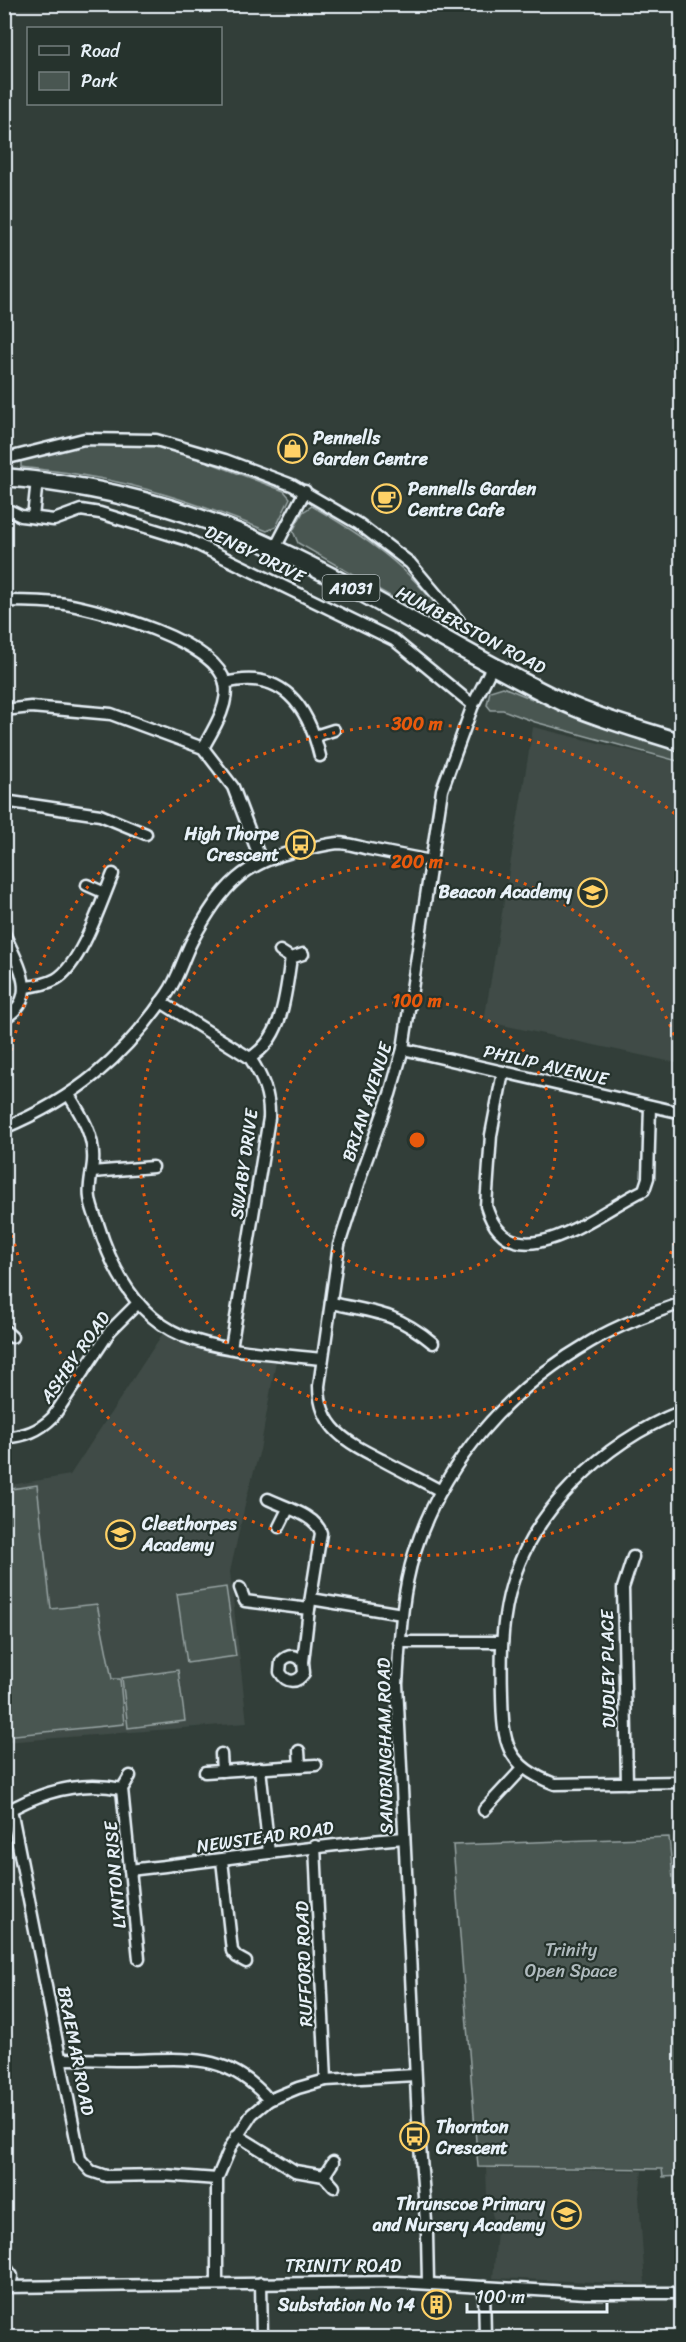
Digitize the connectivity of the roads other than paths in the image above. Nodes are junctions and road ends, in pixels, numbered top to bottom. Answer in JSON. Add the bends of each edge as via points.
{"nodes":[{"id":1,"x":12,"y":457,"type":"dead end"},
{"id":2,"x":4,"y":477,"type":"edge"},
{"id":3,"x":38,"y":480,"type":"junction"},
{"id":4,"x":305,"y":491,"type":"junction"},
{"id":5,"x":4,"y":508,"type":"edge"},
{"id":6,"x":33,"y":517,"type":"junction"},
{"id":7,"x":275,"y":548,"type":"junction"},
{"id":8,"x":4,"y":600,"type":"edge"},
{"id":9,"x":459,"y":621,"type":"dead end"},
{"id":10,"x":493,"y":665,"type":"junction"},
{"id":11,"x":225,"y":683,"type":"junction"},
{"id":12,"x":473,"y":705,"type":"junction"},
{"id":13,"x":4,"y":710,"type":"edge"},
{"id":14,"x":334,"y":730,"type":"dead end"},
{"id":15,"x":315,"y":736,"type":"junction"},
{"id":16,"x":681,"y":743,"type":"edge"},
{"id":17,"x":203,"y":748,"type":"junction"},
{"id":18,"x":320,"y":756,"type":"dead end"},
{"id":19,"x":4,"y":801,"type":"edge"},
{"id":20,"x":146,"y":834,"type":"dead end"},
{"id":21,"x":261,"y":861,"type":"junction"},
{"id":22,"x":431,"y":861,"type":"junction"},
{"id":23,"x":113,"y":874,"type":"dead end"},
{"id":24,"x":87,"y":885,"type":"dead end"},
{"id":25,"x":105,"y":893,"type":"junction"},
{"id":26,"x":4,"y":933,"type":"edge"},
{"id":27,"x":280,"y":951,"type":"dead end"},
{"id":28,"x":303,"y":954,"type":"dead end"},
{"id":29,"x":291,"y":958,"type":"junction"},
{"id":30,"x":25,"y":987,"type":"junction"},
{"id":31,"x":161,"y":1002,"type":"junction"},
{"id":32,"x":4,"y":1018,"type":"edge"},
{"id":33,"x":403,"y":1049,"type":"junction"},
{"id":34,"x":250,"y":1058,"type":"junction"},
{"id":35,"x":503,"y":1072,"type":"junction"},
{"id":36,"x":69,"y":1095,"type":"junction"},
{"id":37,"x":650,"y":1106,"type":"junction"},
{"id":38,"x":681,"y":1113,"type":"edge"},
{"id":39,"x":4,"y":1128,"type":"edge"},
{"id":40,"x":153,"y":1167,"type":"dead end"},
{"id":41,"x":92,"y":1172,"type":"junction"},
{"id":42,"x":138,"y":1303,"type":"junction"},
{"id":43,"x":331,"y":1303,"type":"junction"},
{"id":44,"x":681,"y":1303,"type":"edge"},
{"id":45,"x":433,"y":1343,"type":"dead end"},
{"id":46,"x":231,"y":1348,"type":"junction"},
{"id":47,"x":322,"y":1359,"type":"junction"},
{"id":48,"x":681,"y":1411,"type":"edge"},
{"id":49,"x":4,"y":1438,"type":"edge"},
{"id":50,"x":441,"y":1491,"type":"junction"},
{"id":51,"x":268,"y":1499,"type":"dead end"},
{"id":52,"x":288,"y":1509,"type":"junction"},
{"id":53,"x":279,"y":1527,"type":"dead end"},
{"id":54,"x":633,"y":1557,"type":"dead end"},
{"id":55,"x":240,"y":1588,"type":"dead end"},
{"id":56,"x":310,"y":1604,"type":"junction"},
{"id":57,"x":402,"y":1614,"type":"junction"},
{"id":58,"x":399,"y":1642,"type":"junction"},
{"id":59,"x":502,"y":1642,"type":"junction"},
{"id":60,"x":303,"y":1662,"type":"dead end"},
{"id":61,"x":299,"y":1751,"type":"dead end"},
{"id":62,"x":221,"y":1754,"type":"dead end"},
{"id":63,"x":316,"y":1765,"type":"dead end"},
{"id":64,"x":300,"y":1766,"type":"junction"},
{"id":65,"x":260,"y":1768,"type":"junction"},
{"id":66,"x":523,"y":1768,"type":"junction"},
{"id":67,"x":222,"y":1771,"type":"junction"},
{"id":68,"x":205,"y":1772,"type":"dead end"},
{"id":69,"x":130,"y":1776,"type":"dead end"},
{"id":70,"x":681,"y":1782,"type":"edge"},
{"id":71,"x":627,"y":1783,"type":"junction"},
{"id":72,"x":122,"y":1788,"type":"junction"},
{"id":73,"x":484,"y":1810,"type":"dead end"},
{"id":74,"x":8,"y":1811,"type":"edge"},
{"id":75,"x":404,"y":1838,"type":"junction"},
{"id":76,"x":315,"y":1846,"type":"junction"},
{"id":77,"x":269,"y":1853,"type":"junction"},
{"id":78,"x":222,"y":1860,"type":"junction"},
{"id":79,"x":130,"y":1870,"type":"junction"},
{"id":80,"x":232,"y":1951,"type":"junction"},
{"id":81,"x":139,"y":1959,"type":"dead end"},
{"id":82,"x":224,"y":1961,"type":"dead end"},
{"id":83,"x":246,"y":1962,"type":"dead end"},
{"id":84,"x":61,"y":2059,"type":"junction"},
{"id":85,"x":415,"y":2075,"type":"junction"},
{"id":86,"x":326,"y":2080,"type":"junction"},
{"id":87,"x":269,"y":2100,"type":"junction"},
{"id":88,"x":237,"y":2135,"type":"junction"},
{"id":89,"x":333,"y":2162,"type":"dead end"},
{"id":90,"x":324,"y":2176,"type":"junction"},
{"id":91,"x":217,"y":2179,"type":"junction"},
{"id":92,"x":334,"y":2187,"type":"dead end"},
{"id":93,"x":4,"y":2265,"type":"edge"},
{"id":94,"x":261,"y":2283,"type":"junction"},
{"id":95,"x":428,"y":2283,"type":"junction"},
{"id":96,"x":217,"y":2284,"type":"junction"},
{"id":97,"x":7,"y":2287,"type":"edge"},
{"id":98,"x":484,"y":2287,"type":"junction"},
{"id":99,"x":681,"y":2294,"type":"edge"},
{"id":100,"x":262,"y":2337,"type":"edge"},
{"id":101,"x":485,"y":2337,"type":"edge"}],
"edges":[{"from":1,"to":4,"type":"street","via":[[84,439],[156,440],[225,459]]},
{"from":2,"to":3,"type":"main road","name":"HUMBERSTON ROAD","number":"A1031"},
{"from":3,"to":6,"type":"street"},
{"from":3,"to":7,"type":"main road","name":"HUMBERSTON ROAD","number":"A1031","via":[[128,497],[181,512]]},
{"from":4,"to":7,"type":"street"},
{"from":4,"to":9,"type":"street","via":[[359,524],[410,563]]},
{"from":5,"to":6,"type":"street","name":"DENBY DRIVE"},
{"from":6,"to":12,"type":"street","name":"DENBY DRIVE","via":[[54,519],[81,510],[188,540],[394,640]]},
{"from":7,"to":10,"type":"main road","name":"HUMBERSTON ROAD","number":"A1031"},
{"from":8,"to":11,"type":"street","via":[[64,604],[157,629],[202,654],[216,666]]},
{"from":10,"to":12,"type":"street","name":"BRIAN AVENUE"},
{"from":10,"to":16,"type":"main road","name":"HUMBERSTON ROAD","number":"A1031","via":[[567,704]]},
{"from":11,"to":15,"type":"street","via":[[251,679],[284,690],[303,710]]},
{"from":11,"to":17,"type":"street","via":[[220,715]]},
{"from":12,"to":22,"type":"street","name":"BRIAN AVENUE","via":[[445,780]]},
{"from":13,"to":17,"type":"street","via":[[32,707],[111,714]]},
{"from":14,"to":15,"type":"street"},
{"from":15,"to":18,"type":"street"},
{"from":17,"to":21,"type":"street","via":[[233,787]]},
{"from":19,"to":20,"type":"street","via":[[100,815]]},
{"from":21,"to":22,"type":"street","via":[[339,843]]},
{"from":21,"to":31,"type":"street","via":[[214,902]]},
{"from":22,"to":33,"type":"street","name":"BRIAN AVENUE"},
{"from":23,"to":25,"type":"street"},
{"from":24,"to":25,"type":"street"},
{"from":25,"to":30,"type":"street","via":[[68,969],[58,978]]},
{"from":26,"to":30,"type":"street"},
{"from":27,"to":29,"type":"street"},
{"from":28,"to":29,"type":"street"},
{"from":29,"to":34,"type":"street","via":[[282,1014],[261,1052]]},
{"from":30,"to":32,"type":"street","via":[[15,1013]]},
{"from":31,"to":34,"type":"street","name":"SWABY DRIVE"},
{"from":31,"to":36,"type":"street","via":[[113,1059]]},
{"from":33,"to":35,"type":"street","name":"PHILIP AVENUE"},
{"from":33,"to":43,"type":"street","name":"BRIAN AVENUE","via":[[339,1245]]},
{"from":34,"to":46,"type":"street","name":"SWABY DRIVE","via":[[266,1086],[269,1118]]},
{"from":35,"to":37,"type":"street","name":"PHILIP AVENUE"},
{"from":35,"to":37,"type":"street","via":[[491,1135],[486,1206],[502,1234],[521,1243],[541,1243],[560,1236],[644,1190],[648,1178]]},
{"from":36,"to":39,"type":"street"},
{"from":36,"to":41,"type":"street","via":[[91,1138]]},
{"from":37,"to":38,"type":"street","name":"PHILIP AVENUE"},
{"from":40,"to":41,"type":"street"},
{"from":41,"to":42,"type":"street","via":[[90,1200],[108,1255]]},
{"from":42,"to":46,"type":"street","via":[[161,1324],[185,1337]]},
{"from":42,"to":49,"type":"street","name":"ASHBY ROAD","via":[[110,1331],[53,1416],[33,1432]]},
{"from":43,"to":45,"type":"street","via":[[394,1317]]},
{"from":43,"to":47,"type":"street","name":"BRIAN AVENUE"},
{"from":44,"to":50,"type":"street","name":"SANDRINGHAM ROAD","via":[[601,1336],[548,1369],[486,1427]]},
{"from":46,"to":47,"type":"street"},
{"from":47,"to":50,"type":"street","name":"BRIAN AVENUE","via":[[319,1398],[334,1429],[352,1444]]},
{"from":48,"to":59,"type":"street","via":[[613,1450],[552,1508],[520,1564],[509,1594]]},
{"from":50,"to":57,"type":"street","name":"SANDRINGHAM ROAD","via":[[414,1555]]},
{"from":51,"to":52,"type":"street"},
{"from":52,"to":53,"type":"street"},
{"from":52,"to":56,"type":"street","via":[[320,1529]]},
{"from":54,"to":71,"type":"street","name":"DUDLEY PLACE","via":[[623,1588]]},
{"from":55,"to":56,"type":"street","via":[[245,1601]]},
{"from":56,"to":57,"type":"street"},
{"from":56,"to":60,"type":"street"},
{"from":57,"to":58,"type":"street","name":"SANDRINGHAM ROAD"},
{"from":58,"to":59,"type":"street"},
{"from":58,"to":75,"type":"street","name":"SANDRINGHAM ROAD","via":[[397,1684]]},
{"from":59,"to":66,"type":"street","via":[[503,1732]]},
{"from":61,"to":64,"type":"street"},
{"from":62,"to":67,"type":"street"},
{"from":63,"to":64,"type":"street"},
{"from":64,"to":65,"type":"street"},
{"from":65,"to":67,"type":"street"},
{"from":65,"to":77,"type":"street"},
{"from":66,"to":71,"type":"street","via":[[555,1784]]},
{"from":66,"to":73,"type":"street"},
{"from":67,"to":68,"type":"street"},
{"from":69,"to":72,"type":"street"},
{"from":70,"to":71,"type":"street"},
{"from":72,"to":74,"type":"street","via":[[58,1789]]},
{"from":72,"to":79,"type":"street","name":"LYNTON RISE"},
{"from":74,"to":84,"type":"street","name":"BRAEMAR ROAD"},
{"from":75,"to":76,"type":"street","name":"NEWSTEAD ROAD"},
{"from":75,"to":85,"type":"street","name":"SANDRINGHAM ROAD"},
{"from":76,"to":77,"type":"street","name":"NEWSTEAD ROAD"},
{"from":76,"to":86,"type":"street","name":"RUFFORD ROAD"},
{"from":77,"to":78,"type":"street","name":"NEWSTEAD ROAD"},
{"from":78,"to":79,"type":"street","name":"NEWSTEAD ROAD"},
{"from":78,"to":80,"type":"street"},
{"from":79,"to":81,"type":"street","name":"LYNTON RISE"},
{"from":80,"to":82,"type":"street"},
{"from":80,"to":83,"type":"street"},
{"from":84,"to":87,"type":"street","via":[[201,2060],[245,2077]]},
{"from":84,"to":91,"type":"street","name":"BRAEMAR ROAD","via":[[80,2159],[91,2171],[106,2176]]},
{"from":85,"to":86,"type":"street"},
{"from":85,"to":95,"type":"street","name":"SANDRINGHAM ROAD","via":[[428,2234]]},
{"from":86,"to":87,"type":"street"},
{"from":87,"to":88,"type":"street","via":[[252,2114]]},
{"from":88,"to":90,"type":"street","via":[[295,2171]]},
{"from":88,"to":91,"type":"street"},
{"from":89,"to":90,"type":"street"},
{"from":90,"to":92,"type":"street"},
{"from":91,"to":96,"type":"street"},
{"from":93,"to":97,"type":"street","via":[[12,2276]]},
{"from":94,"to":95,"type":"street","name":"TRINITY ROAD"},
{"from":94,"to":96,"type":"street","name":"TRINITY ROAD"},
{"from":94,"to":100,"type":"street"},
{"from":95,"to":98,"type":"street","name":"TRINITY ROAD"},
{"from":96,"to":97,"type":"street","name":"TRINITY ROAD"},
{"from":98,"to":99,"type":"street","name":"TRINITY ROAD"},
{"from":98,"to":101,"type":"street"}]}
